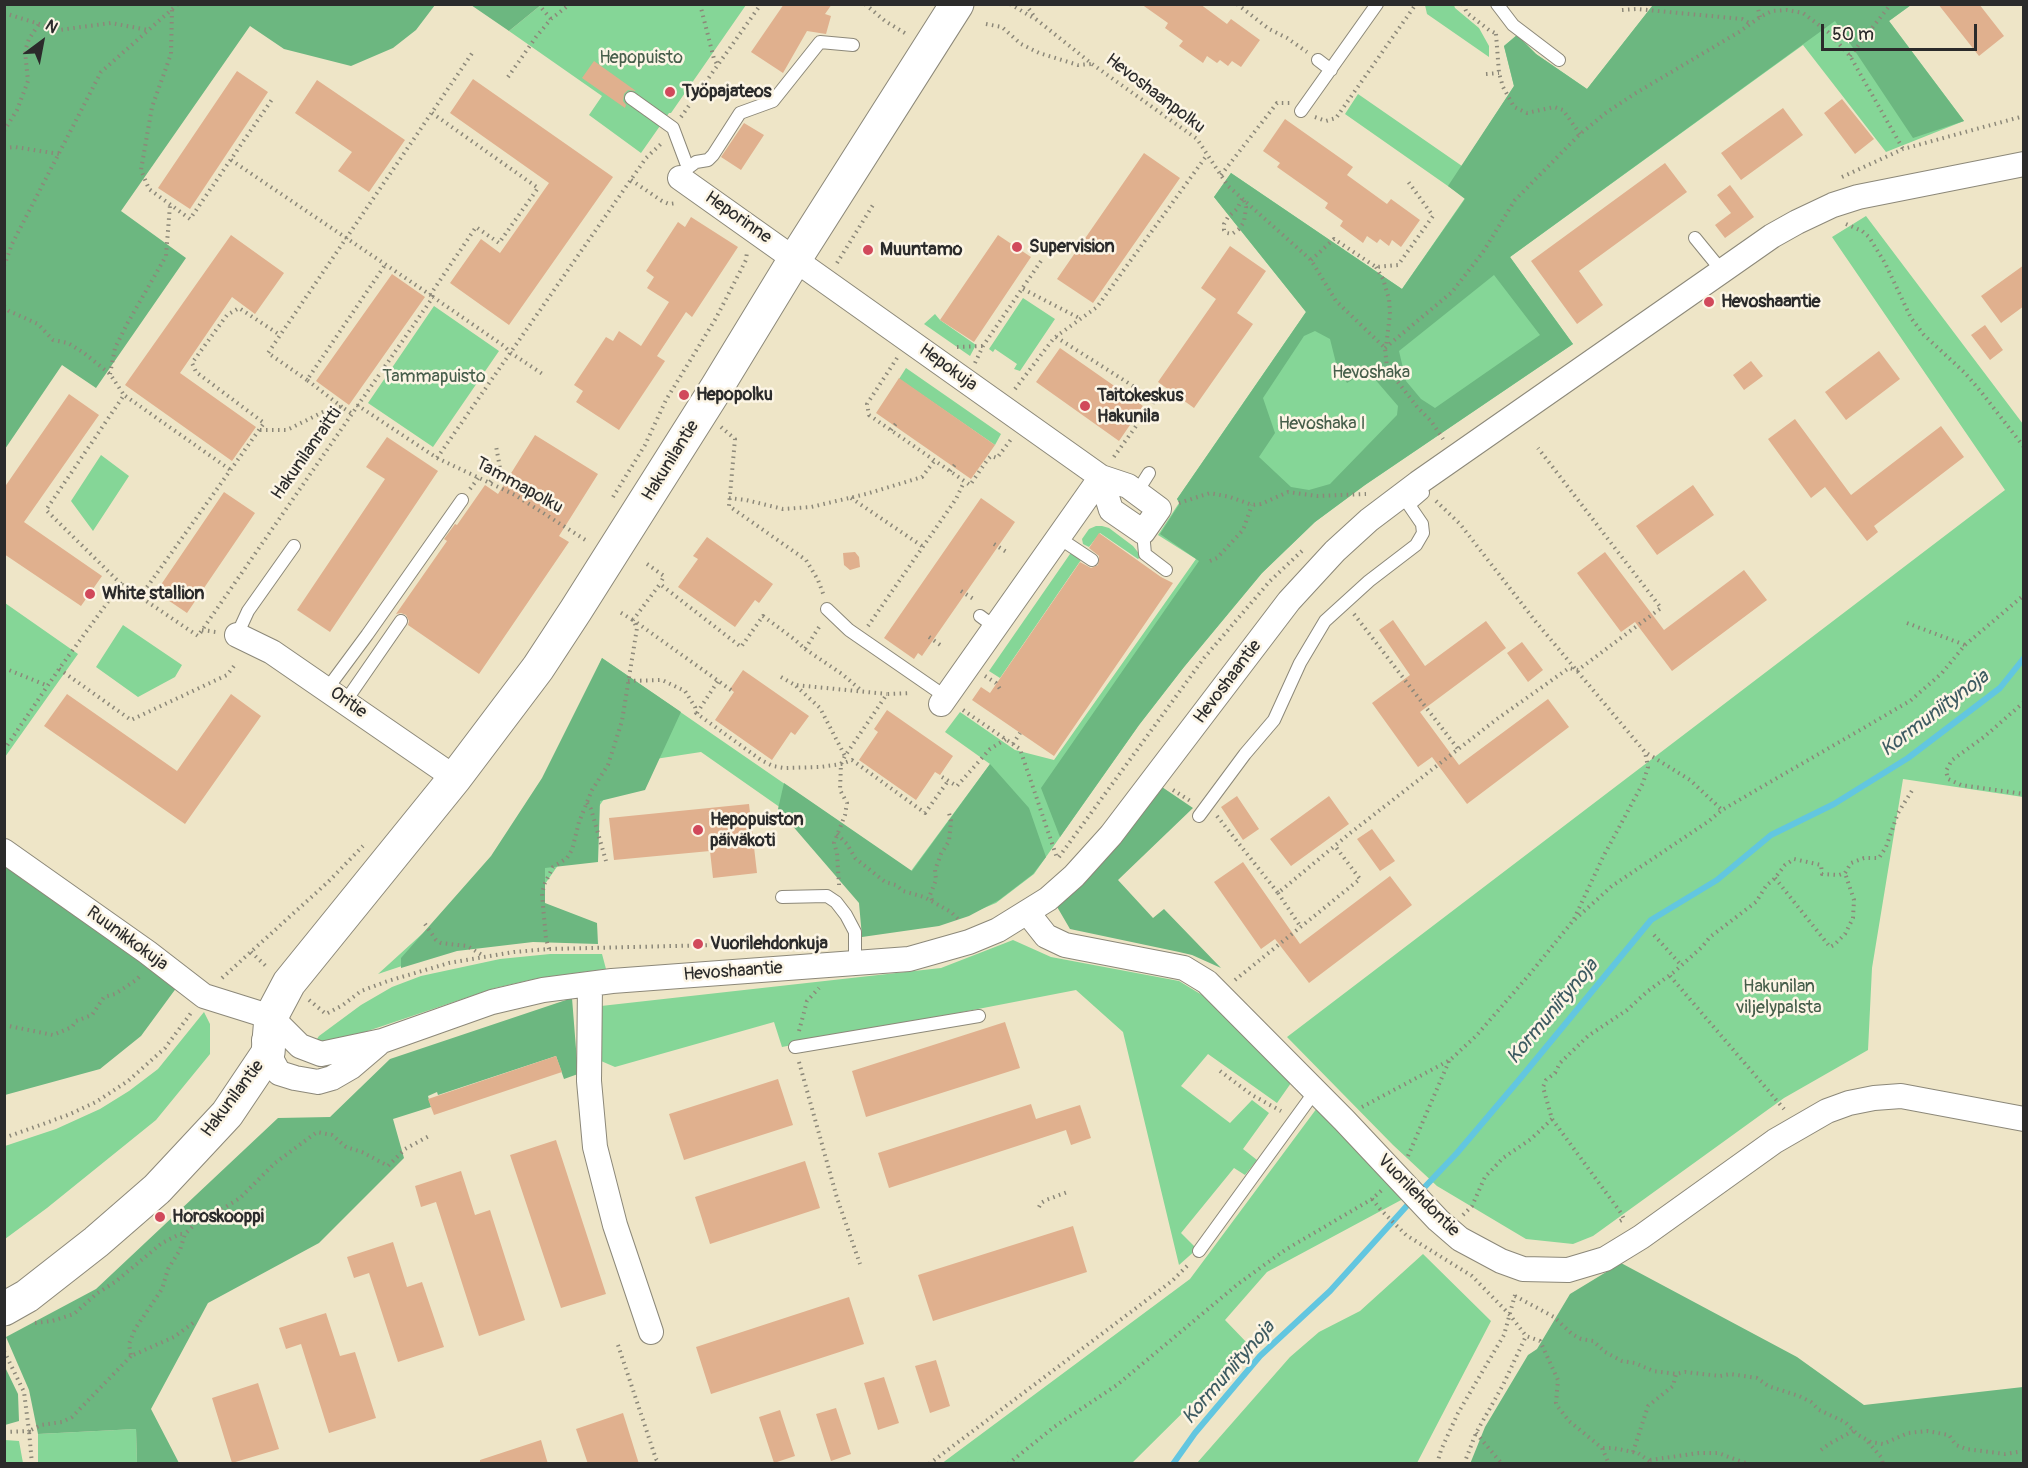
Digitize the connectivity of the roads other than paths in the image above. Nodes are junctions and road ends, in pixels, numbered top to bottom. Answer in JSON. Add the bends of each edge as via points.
{"nodes":[{"id":1,"x":957,"y":4,"type":"edge"},
{"id":2,"x":1377,"y":4,"type":"edge"},
{"id":3,"x":1497,"y":4,"type":"edge"},
{"id":4,"x":853,"y":45,"type":"dead end"},
{"id":5,"x":1318,"y":60,"type":"road end"},
{"id":6,"x":1559,"y":60,"type":"dead end"},
{"id":7,"x":1331,"y":70,"type":"junction"},
{"id":8,"x":631,"y":98,"type":"dead end"},
{"id":9,"x":1301,"y":111,"type":"road end"},
{"id":10,"x":2024,"y":164,"type":"edge"},
{"id":11,"x":684,"y":173,"type":"junction"},
{"id":12,"x":1695,"y":238,"type":"dead end"},
{"id":13,"x":795,"y":259,"type":"junction"},
{"id":14,"x":1722,"y":270,"type":"junction"},
{"id":15,"x":1107,"y":468,"type":"junction"},
{"id":16,"x":1418,"y":483,"type":"junction"},
{"id":17,"x":462,"y":500,"type":"dead end"},
{"id":18,"x":1143,"y":532,"type":"junction"},
{"id":19,"x":1059,"y":538,"type":"junction"},
{"id":20,"x":294,"y":546,"type":"dead end"},
{"id":21,"x":1092,"y":560,"type":"dead end"},
{"id":22,"x":1166,"y":570,"type":"dead end"},
{"id":23,"x":827,"y":609,"type":"road end"},
{"id":24,"x":401,"y":621,"type":"dead end"},
{"id":25,"x":237,"y":635,"type":"joint"},
{"id":26,"x":336,"y":695,"type":"junction"},
{"id":27,"x":949,"y":703,"type":"joint"},
{"id":28,"x":455,"y":778,"type":"junction"},
{"id":29,"x":1199,"y":816,"type":"dead end"},
{"id":30,"x":4,"y":851,"type":"edge"},
{"id":31,"x":782,"y":897,"type":"dead end"},
{"id":32,"x":1027,"y":912,"type":"junction"},
{"id":33,"x":845,"y":964,"type":"junction"},
{"id":34,"x":590,"y":984,"type":"junction"},
{"id":35,"x":263,"y":1015,"type":"junction"},
{"id":36,"x":979,"y":1016,"type":"dead end"},
{"id":37,"x":382,"y":1041,"type":"junction"},
{"id":38,"x":795,"y":1047,"type":"road end"},
{"id":39,"x":268,"y":1053,"type":"junction"},
{"id":40,"x":1316,"y":1090,"type":"junction"},
{"id":41,"x":2024,"y":1119,"type":"edge"},
{"id":42,"x":1199,"y":1251,"type":"road end"},
{"id":43,"x":4,"y":1294,"type":"edge"},
{"id":44,"x":17,"y":1315,"type":"edge"},
{"id":45,"x":651,"y":1332,"type":"dead end"}],
"edges":[{"from":1,"to":13,"type":"main road","name":"Hakunilantie"},
{"from":2,"to":7,"type":"lane"},
{"from":3,"to":6,"type":"lane","via":[[1514,25]]},
{"from":4,"to":11,"type":"lane","via":[[820,42],[773,101],[740,114],[713,156],[696,162]]},
{"from":5,"to":7,"type":"lane"},
{"from":7,"to":9,"type":"lane"},
{"from":8,"to":11,"type":"lane","via":[[673,128]]},
{"from":10,"to":14,"type":"street","name":"Hevoshaantie","via":[[1858,196],[1780,231]]},
{"from":11,"to":13,"type":"street","name":"Heporinne"},
{"from":12,"to":14,"type":"lane"},
{"from":13,"to":15,"type":"street","name":"Hepokuja"},
{"from":13,"to":28,"type":"main road","name":"Hakunilantie","via":[[576,610]]},
{"from":14,"to":16,"type":"street","name":"Hevoshaantie"},
{"from":15,"to":18,"type":"street","via":[[1111,510]]},
{"from":15,"to":18,"type":"street","name":"Hepokuja","via":[[1128,486],[1143,483],[1159,509]]},
{"from":15,"to":19,"type":"street"},
{"from":16,"to":29,"type":"lane","via":[[1425,492],[1409,505],[1422,524],[1423,532],[1416,544],[1325,621],[1309,645],[1274,720]]},
{"from":16,"to":32,"type":"street","name":"Hevoshaantie","via":[[1335,551],[1297,593],[1111,836],[1074,876]]},
{"from":17,"to":26,"type":"lane","via":[[360,645]]},
{"from":18,"to":22,"type":"lane","via":[[1144,554]]},
{"from":19,"to":21,"type":"lane"},
{"from":19,"to":27,"type":"street","via":[[988,622]]},
{"from":20,"to":25,"type":"lane","via":[[248,611]]},
{"from":23,"to":27,"type":"lane","via":[[840,623]]},
{"from":24,"to":26,"type":"lane"},
{"from":25,"to":26,"type":"street","name":"Oritie","via":[[272,652]]},
{"from":26,"to":28,"type":"street","name":"Oritie"},
{"from":28,"to":35,"type":"main road","name":"Hakunilantie","via":[[404,843],[278,976]]},
{"from":30,"to":35,"type":"street","name":"Ruunikkokuja","via":[[204,996]]},
{"from":31,"to":33,"type":"lane","via":[[827,896],[837,902],[855,932]]},
{"from":32,"to":33,"type":"street","name":"Hevoshaantie","via":[[998,930],[944,950],[909,958]]},
{"from":32,"to":40,"type":"street","name":"Vuorilehdontie","via":[[1046,936],[1065,945],[1184,968],[1206,982]]},
{"from":33,"to":34,"type":"street","name":"Hevoshaantie"},
{"from":34,"to":37,"type":"street","name":"Hevoshaantie","via":[[492,1002]]},
{"from":34,"to":45,"type":"street","via":[[589,1081],[595,1147],[615,1225]]},
{"from":35,"to":37,"type":"street","name":"Hevoshaantie","via":[[300,1046],[321,1054]]},
{"from":35,"to":39,"type":"main road","name":"Hakunilantie"},
{"from":35,"to":43,"type":"main road","name":"Hakunilantie","via":[[243,1068],[177,1150],[134,1193],[43,1269]]},
{"from":36,"to":38,"type":"lane"},
{"from":37,"to":39,"type":"street","name":"Hevoshaantie","via":[[351,1066],[318,1082],[279,1073]]},
{"from":39,"to":44,"type":"main road","name":"Hakunilantie","via":[[227,1114],[157,1189],[27,1296]]},
{"from":40,"to":41,"type":"street","name":"Vuorilehdontie","via":[[1401,1181],[1449,1218],[1460,1239],[1523,1269],[1568,1270],[1617,1253],[1775,1141],[1849,1103],[1901,1095]]},
{"from":40,"to":42,"type":"lane"}]}
